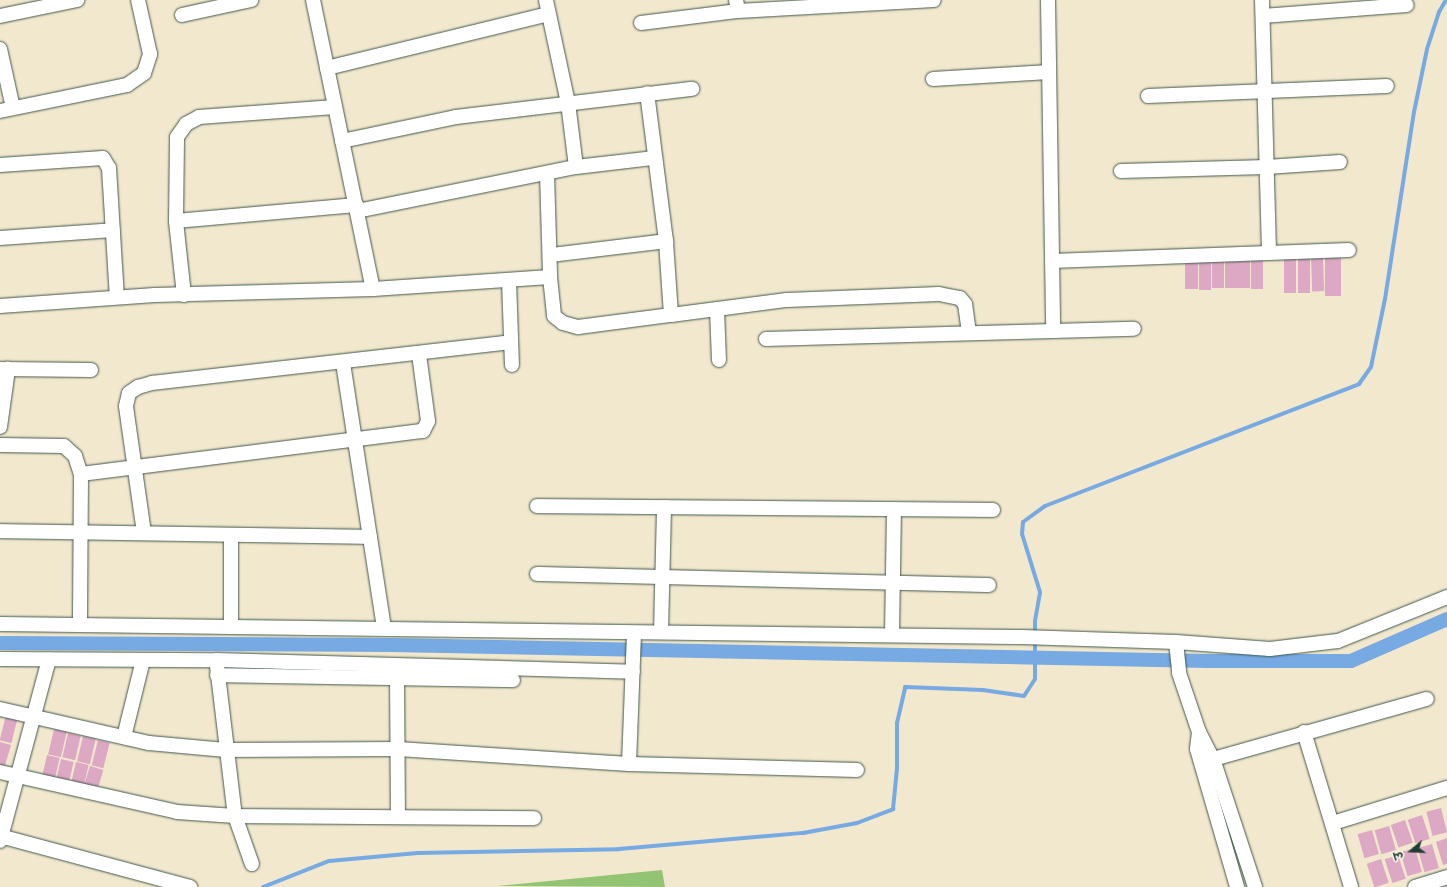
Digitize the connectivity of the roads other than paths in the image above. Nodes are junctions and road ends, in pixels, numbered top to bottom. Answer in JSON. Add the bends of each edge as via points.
{"nodes":[{"id":1,"x":77,"y":0,"type":"edge"},
{"id":2,"x":138,"y":0,"type":"edge"},
{"id":3,"x":251,"y":0,"type":"edge"},
{"id":4,"x":313,"y":0,"type":"edge"},
{"id":5,"x":546,"y":0,"type":"edge"},
{"id":6,"x":934,"y":0,"type":"edge"},
{"id":7,"x":1048,"y":0,"type":"edge"},
{"id":8,"x":1262,"y":0,"type":"edge"},
{"id":9,"x":914,"y":1,"type":"edge"},
{"id":10,"x":1407,"y":5,"type":"dead end"},
{"id":11,"x":737,"y":6,"type":"edge"},
{"id":12,"x":549,"y":14,"type":"junction"},
{"id":13,"x":182,"y":15,"type":"dead end"},
{"id":14,"x":0,"y":16,"type":"edge"},
{"id":15,"x":1263,"y":16,"type":"junction"},
{"id":16,"x":641,"y":23,"type":"dead end"},
{"id":17,"x":0,"y":49,"type":"edge"},
{"id":18,"x":327,"y":68,"type":"junction"},
{"id":19,"x":1049,"y":72,"type":"junction"},
{"id":20,"x":933,"y":79,"type":"dead end"},
{"id":21,"x":1387,"y":86,"type":"dead end"},
{"id":22,"x":692,"y":89,"type":"dead end"},
{"id":23,"x":1265,"y":90,"type":"junction"},
{"id":24,"x":647,"y":93,"type":"junction"},
{"id":25,"x":1148,"y":96,"type":"dead end"},
{"id":26,"x":568,"y":103,"type":"junction"},
{"id":27,"x":335,"y":107,"type":"junction"},
{"id":28,"x":6,"y":110,"type":"edge"},
{"id":29,"x":342,"y":141,"type":"junction"},
{"id":30,"x":654,"y":158,"type":"junction"},
{"id":31,"x":1340,"y":162,"type":"dead end"},
{"id":32,"x":0,"y":165,"type":"edge"},
{"id":33,"x":576,"y":167,"type":"junction"},
{"id":34,"x":1267,"y":167,"type":"junction"},
{"id":35,"x":1121,"y":171,"type":"dead end"},
{"id":36,"x":547,"y":174,"type":"junction"},
{"id":37,"x":356,"y":208,"type":"junction"},
{"id":38,"x":176,"y":221,"type":"junction"},
{"id":39,"x":113,"y":230,"type":"junction"},
{"id":40,"x":0,"y":238,"type":"edge"},
{"id":41,"x":666,"y":241,"type":"junction"},
{"id":42,"x":1349,"y":250,"type":"dead end"},
{"id":43,"x":1269,"y":253,"type":"junction"},
{"id":44,"x":551,"y":255,"type":"junction"},
{"id":45,"x":1052,"y":261,"type":"junction"},
{"id":46,"x":550,"y":277,"type":"junction"},
{"id":47,"x":509,"y":280,"type":"junction"},
{"id":48,"x":373,"y":289,"type":"junction"},
{"id":49,"x":184,"y":295,"type":"junction"},
{"id":50,"x":116,"y":297,"type":"junction"},
{"id":51,"x":0,"y":306,"type":"edge"},
{"id":52,"x":717,"y":309,"type":"junction"},
{"id":53,"x":671,"y":315,"type":"junction"},
{"id":54,"x":1134,"y":329,"type":"dead end"},
{"id":55,"x":1053,"y":331,"type":"junction"},
{"id":56,"x":969,"y":333,"type":"junction"},
{"id":57,"x":766,"y":339,"type":"dead end"},
{"id":58,"x":512,"y":342,"type":"junction"},
{"id":59,"x":419,"y":354,"type":"junction"},
{"id":60,"x":719,"y":360,"type":"dead end"},
{"id":61,"x":343,"y":363,"type":"junction"},
{"id":62,"x":512,"y":365,"type":"dead end"},
{"id":63,"x":4,"y":369,"type":"edge"},
{"id":64,"x":91,"y":370,"type":"dead end"},
{"id":65,"x":0,"y":427,"type":"edge"},
{"id":66,"x":355,"y":441,"type":"junction"},
{"id":67,"x":0,"y":445,"type":"edge"},
{"id":68,"x":135,"y":469,"type":"junction"},
{"id":69,"x":81,"y":474,"type":"junction"},
{"id":70,"x":537,"y":506,"type":"dead end"},
{"id":71,"x":664,"y":507,"type":"junction"},
{"id":72,"x":894,"y":509,"type":"junction"},
{"id":73,"x":993,"y":510,"type":"dead end"},
{"id":74,"x":0,"y":531,"type":"edge"},
{"id":75,"x":81,"y":532,"type":"junction"},
{"id":76,"x":144,"y":533,"type":"junction"},
{"id":77,"x":231,"y":535,"type":"junction"},
{"id":78,"x":370,"y":537,"type":"junction"},
{"id":79,"x":537,"y":574,"type":"dead end"},
{"id":80,"x":662,"y":577,"type":"junction"},
{"id":81,"x":893,"y":583,"type":"junction"},
{"id":82,"x":989,"y":585,"type":"dead end"},
{"id":83,"x":1447,"y":597,"type":"edge"},
{"id":84,"x":0,"y":624,"type":"edge"},
{"id":85,"x":80,"y":625,"type":"junction"},
{"id":86,"x":231,"y":627,"type":"junction"},
{"id":87,"x":384,"y":628,"type":"junction"},
{"id":88,"x":661,"y":632,"type":"junction"},
{"id":89,"x":892,"y":635,"type":"junction"},
{"id":90,"x":634,"y":638,"type":"junction"},
{"id":91,"x":1176,"y":647,"type":"junction"},
{"id":92,"x":0,"y":659,"type":"edge"},
{"id":93,"x":49,"y":659,"type":"junction"},
{"id":94,"x":143,"y":660,"type":"junction"},
{"id":95,"x":216,"y":660,"type":"junction"},
{"id":96,"x":633,"y":667,"type":"junction"},
{"id":97,"x":217,"y":675,"type":"junction"},
{"id":98,"x":397,"y":678,"type":"junction"},
{"id":99,"x":513,"y":680,"type":"dead end"},
{"id":100,"x":1427,"y":699,"type":"dead end"},
{"id":101,"x":0,"y":709,"type":"edge"},
{"id":102,"x":33,"y":718,"type":"junction"},
{"id":103,"x":1199,"y":732,"type":"junction"},
{"id":104,"x":1304,"y":732,"type":"junction"},
{"id":105,"x":124,"y":738,"type":"junction"},
{"id":106,"x":398,"y":749,"type":"junction"},
{"id":107,"x":226,"y":750,"type":"junction"},
{"id":108,"x":1213,"y":759,"type":"junction"},
{"id":109,"x":629,"y":764,"type":"junction"},
{"id":110,"x":857,"y":770,"type":"dead end"},
{"id":111,"x":0,"y":772,"type":"edge"},
{"id":112,"x":17,"y":777,"type":"junction"},
{"id":113,"x":1447,"y":788,"type":"edge"},
{"id":114,"x":235,"y":816,"type":"junction"},
{"id":115,"x":398,"y":816,"type":"junction"},
{"id":116,"x":534,"y":818,"type":"dead end"},
{"id":117,"x":1333,"y":823,"type":"junction"},
{"id":118,"x":0,"y":838,"type":"edge"},
{"id":119,"x":252,"y":864,"type":"dead end"},
{"id":120,"x":1447,"y":877,"type":"edge"},
{"id":121,"x":190,"y":887,"type":"edge"},
{"id":122,"x":1237,"y":887,"type":"edge"},
{"id":123,"x":1254,"y":887,"type":"edge"},
{"id":124,"x":1351,"y":887,"type":"edge"},
{"id":125,"x":1415,"y":887,"type":"edge"}],
"edges":[{"from":1,"to":14,"type":"street"},
{"from":2,"to":28,"type":"street","via":[[150,54],[144,73],[127,85]]},
{"from":3,"to":13,"type":"street"},
{"from":4,"to":18,"type":"street"},
{"from":5,"to":12,"type":"street"},
{"from":6,"to":9,"type":"street"},
{"from":7,"to":19,"type":"street"},
{"from":8,"to":15,"type":"street"},
{"from":9,"to":11,"type":"street"},
{"from":10,"to":15,"type":"street"},
{"from":11,"to":16,"type":"street"},
{"from":12,"to":18,"type":"street"},
{"from":12,"to":26,"type":"street"},
{"from":15,"to":23,"type":"street"},
{"from":17,"to":28,"type":"street"},
{"from":18,"to":27,"type":"street"},
{"from":19,"to":20,"type":"street"},
{"from":19,"to":45,"type":"street"},
{"from":21,"to":23,"type":"street"},
{"from":22,"to":24,"type":"street"},
{"from":23,"to":25,"type":"street"},
{"from":23,"to":34,"type":"street"},
{"from":24,"to":26,"type":"street"},
{"from":24,"to":30,"type":"street"},
{"from":26,"to":29,"type":"street","via":[[456,117]]},
{"from":26,"to":33,"type":"street"},
{"from":27,"to":29,"type":"street"},
{"from":27,"to":38,"type":"street","via":[[199,117],[186,124],[177,137]]},
{"from":29,"to":37,"type":"street"},
{"from":30,"to":33,"type":"street"},
{"from":30,"to":41,"type":"street"},
{"from":31,"to":34,"type":"street"},
{"from":32,"to":39,"type":"street","via":[[103,158],[109,168]]},
{"from":33,"to":36,"type":"street"},
{"from":34,"to":35,"type":"street"},
{"from":34,"to":43,"type":"street"},
{"from":36,"to":37,"type":"street"},
{"from":36,"to":44,"type":"street"},
{"from":37,"to":38,"type":"street"},
{"from":37,"to":48,"type":"street"},
{"from":38,"to":49,"type":"street"},
{"from":39,"to":40,"type":"street"},
{"from":39,"to":50,"type":"street"},
{"from":41,"to":44,"type":"street"},
{"from":41,"to":53,"type":"street"},
{"from":42,"to":43,"type":"street"},
{"from":43,"to":45,"type":"street"},
{"from":44,"to":46,"type":"street"},
{"from":45,"to":55,"type":"street"},
{"from":46,"to":47,"type":"street"},
{"from":46,"to":53,"type":"street","via":[[554,316],[563,324],[578,327]]},
{"from":47,"to":48,"type":"street"},
{"from":47,"to":58,"type":"street"},
{"from":48,"to":49,"type":"street"},
{"from":49,"to":50,"type":"street"},
{"from":50,"to":51,"type":"street"},
{"from":52,"to":53,"type":"street"},
{"from":52,"to":56,"type":"street","via":[[787,300],[950,295],[960,298],[966,304]]},
{"from":52,"to":60,"type":"street"},
{"from":54,"to":55,"type":"street"},
{"from":55,"to":56,"type":"street"},
{"from":56,"to":57,"type":"street"},
{"from":58,"to":59,"type":"street"},
{"from":58,"to":62,"type":"street"},
{"from":59,"to":61,"type":"street"},
{"from":59,"to":66,"type":"street","via":[[428,421],[423,431]]},
{"from":61,"to":66,"type":"street"},
{"from":61,"to":68,"type":"street","via":[[152,383],[138,387],[129,393],[126,406]]},
{"from":63,"to":64,"type":"street"},
{"from":63,"to":65,"type":"street"},
{"from":66,"to":68,"type":"street"},
{"from":66,"to":78,"type":"street"},
{"from":67,"to":69,"type":"street","via":[[64,446],[75,456]]},
{"from":68,"to":69,"type":"street"},
{"from":68,"to":76,"type":"street"},
{"from":69,"to":75,"type":"street"},
{"from":70,"to":71,"type":"street"},
{"from":71,"to":72,"type":"street"},
{"from":71,"to":80,"type":"street"},
{"from":72,"to":73,"type":"street"},
{"from":72,"to":81,"type":"street"},
{"from":74,"to":75,"type":"street"},
{"from":75,"to":76,"type":"street"},
{"from":75,"to":85,"type":"street"},
{"from":76,"to":77,"type":"street"},
{"from":77,"to":78,"type":"street"},
{"from":77,"to":86,"type":"street"},
{"from":78,"to":87,"type":"street"},
{"from":79,"to":80,"type":"street"},
{"from":80,"to":81,"type":"street"},
{"from":80,"to":88,"type":"street"},
{"from":81,"to":82,"type":"street"},
{"from":81,"to":89,"type":"street"},
{"from":83,"to":91,"type":"street","via":[[1363,633],[1317,645],[1270,649]]},
{"from":84,"to":85,"type":"street"},
{"from":85,"to":86,"type":"street"},
{"from":86,"to":87,"type":"street"},
{"from":87,"to":90,"type":"street"},
{"from":88,"to":89,"type":"street"},
{"from":88,"to":90,"type":"street"},
{"from":89,"to":91,"type":"street","via":[[1022,637]]},
{"from":90,"to":96,"type":"street"},
{"from":91,"to":103,"type":"street","via":[[1179,673]]},
{"from":92,"to":93,"type":"street"},
{"from":93,"to":94,"type":"street"},
{"from":93,"to":102,"type":"street"},
{"from":94,"to":95,"type":"street"},
{"from":94,"to":105,"type":"street"},
{"from":95,"to":96,"type":"street"},
{"from":95,"to":97,"type":"street"},
{"from":96,"to":109,"type":"street"},
{"from":97,"to":98,"type":"street"},
{"from":97,"to":107,"type":"street"},
{"from":98,"to":99,"type":"street"},
{"from":98,"to":106,"type":"street"},
{"from":100,"to":104,"type":"street"},
{"from":101,"to":102,"type":"street"},
{"from":102,"to":105,"type":"street"},
{"from":102,"to":112,"type":"street"},
{"from":103,"to":108,"type":"street"},
{"from":103,"to":122,"type":"street","via":[[1197,749]]},
{"from":104,"to":108,"type":"street"},
{"from":104,"to":117,"type":"street"},
{"from":105,"to":107,"type":"street","via":[[149,743]]},
{"from":106,"to":107,"type":"street"},
{"from":106,"to":109,"type":"street"},
{"from":106,"to":115,"type":"street"},
{"from":107,"to":114,"type":"street"},
{"from":108,"to":123,"type":"street"},
{"from":109,"to":110,"type":"street"},
{"from":111,"to":112,"type":"street"},
{"from":112,"to":114,"type":"street","via":[[177,812]]},
{"from":112,"to":118,"type":"street"},
{"from":113,"to":117,"type":"street"},
{"from":114,"to":115,"type":"street"},
{"from":114,"to":119,"type":"street"},
{"from":115,"to":116,"type":"street"},
{"from":117,"to":124,"type":"street"},
{"from":118,"to":121,"type":"street"},
{"from":120,"to":125,"type":"street"}]}
